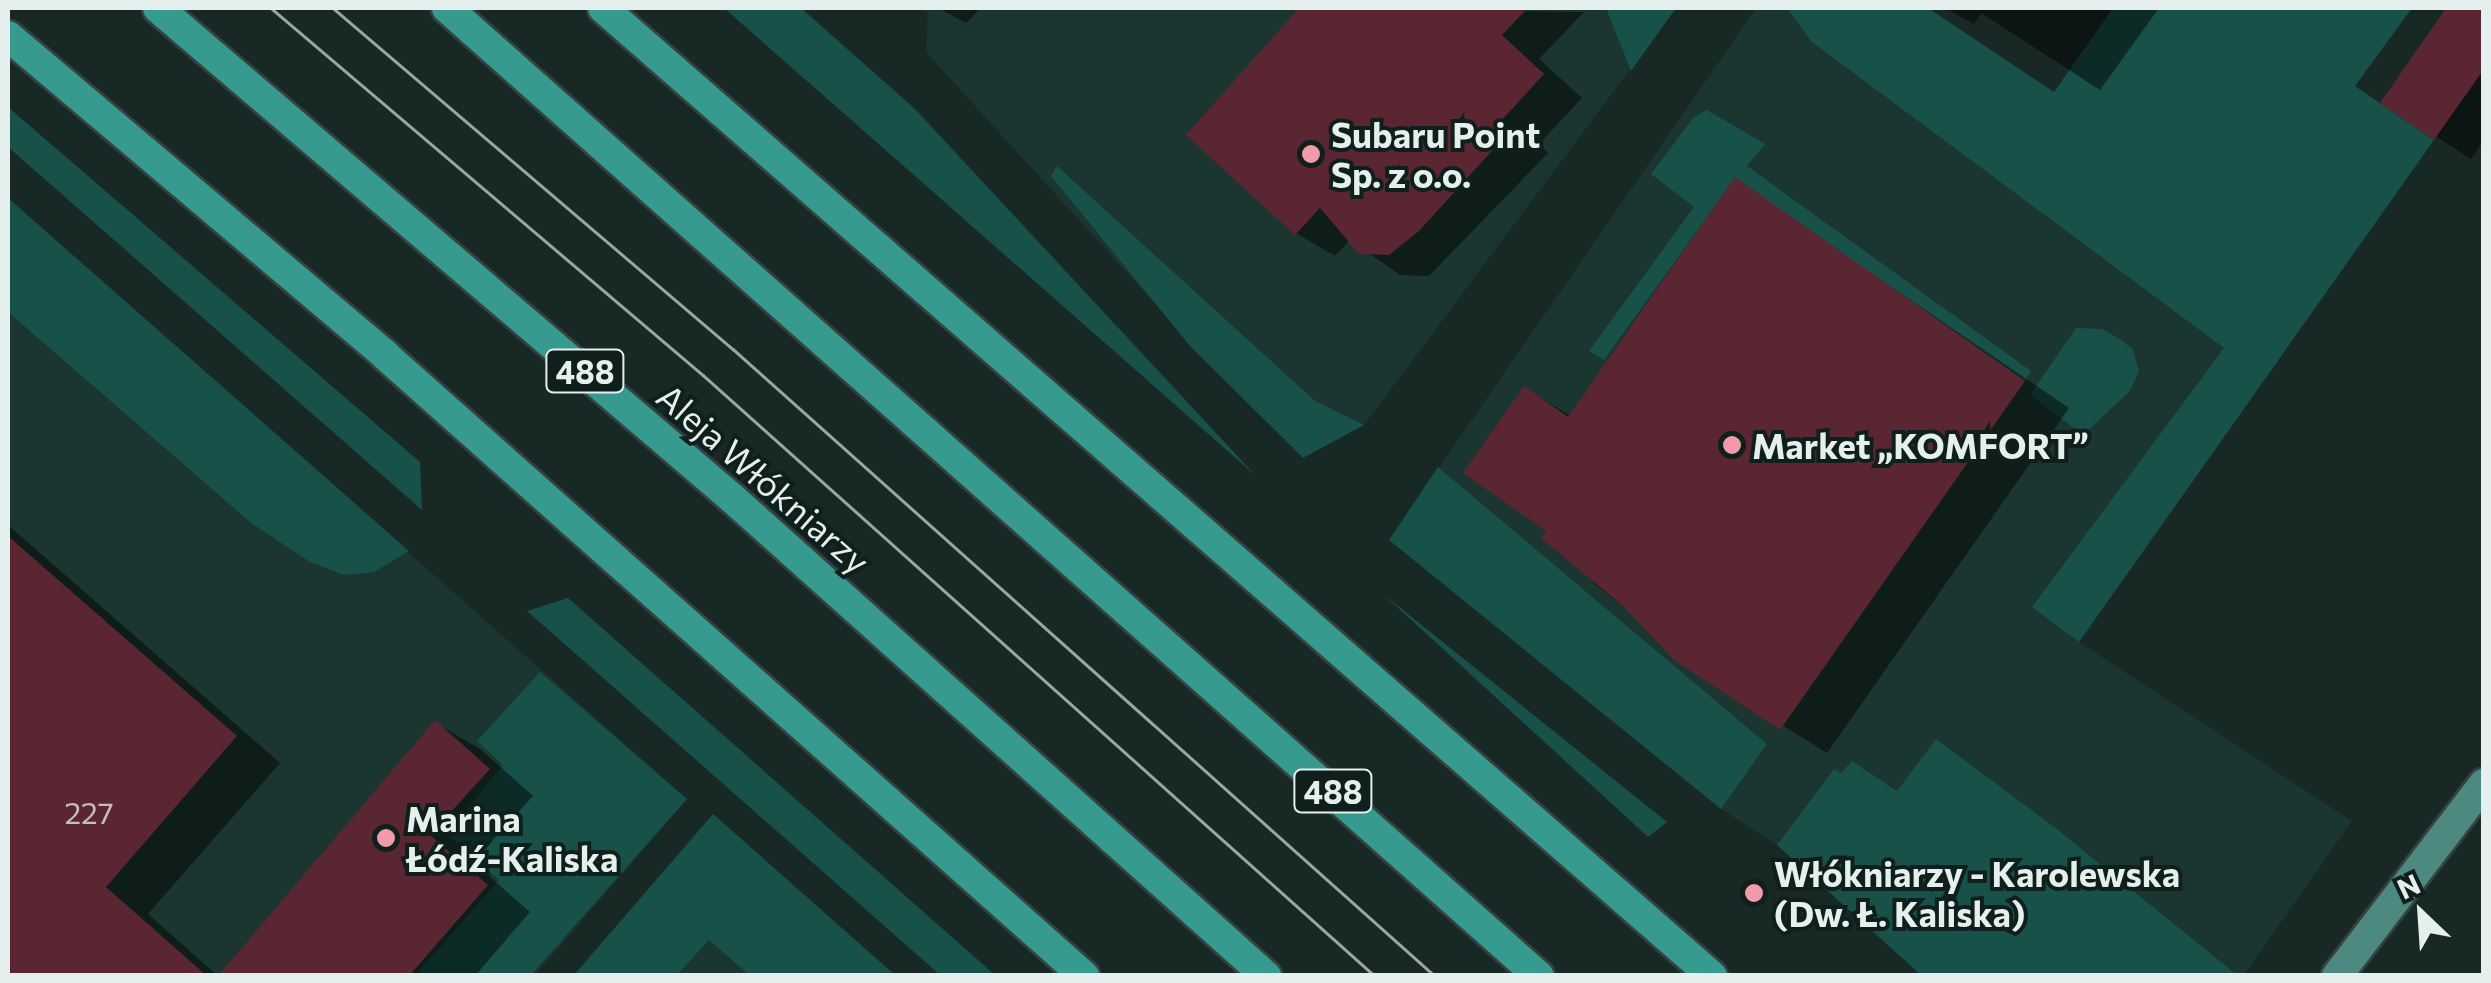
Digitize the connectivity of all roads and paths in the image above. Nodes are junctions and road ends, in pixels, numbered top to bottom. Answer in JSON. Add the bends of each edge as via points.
{"nodes":[{"id":1,"x":158,"y":8,"type":"edge"},
{"id":2,"x":447,"y":8,"type":"edge"},
{"id":3,"x":603,"y":8,"type":"edge"},
{"id":4,"x":8,"y":36,"type":"edge"},
{"id":5,"x":2484,"y":784,"type":"edge"},
{"id":6,"x":1084,"y":976,"type":"edge"},
{"id":7,"x":1266,"y":976,"type":"edge"},
{"id":8,"x":1539,"y":976,"type":"edge"},
{"id":9,"x":1712,"y":976,"type":"edge"},
{"id":10,"x":2337,"y":976,"type":"edge"}],
"edges":[{"from":1,"to":7,"type":"main road","name":"Aleja Włókniarzy","number":"488","via":[[687,459]]},
{"from":2,"to":8,"type":"main road","number":"488"},
{"from":3,"to":9,"type":"main road"},
{"from":4,"to":6,"type":"main road","via":[[386,356]]},
{"from":5,"to":10,"type":"street"}]}
